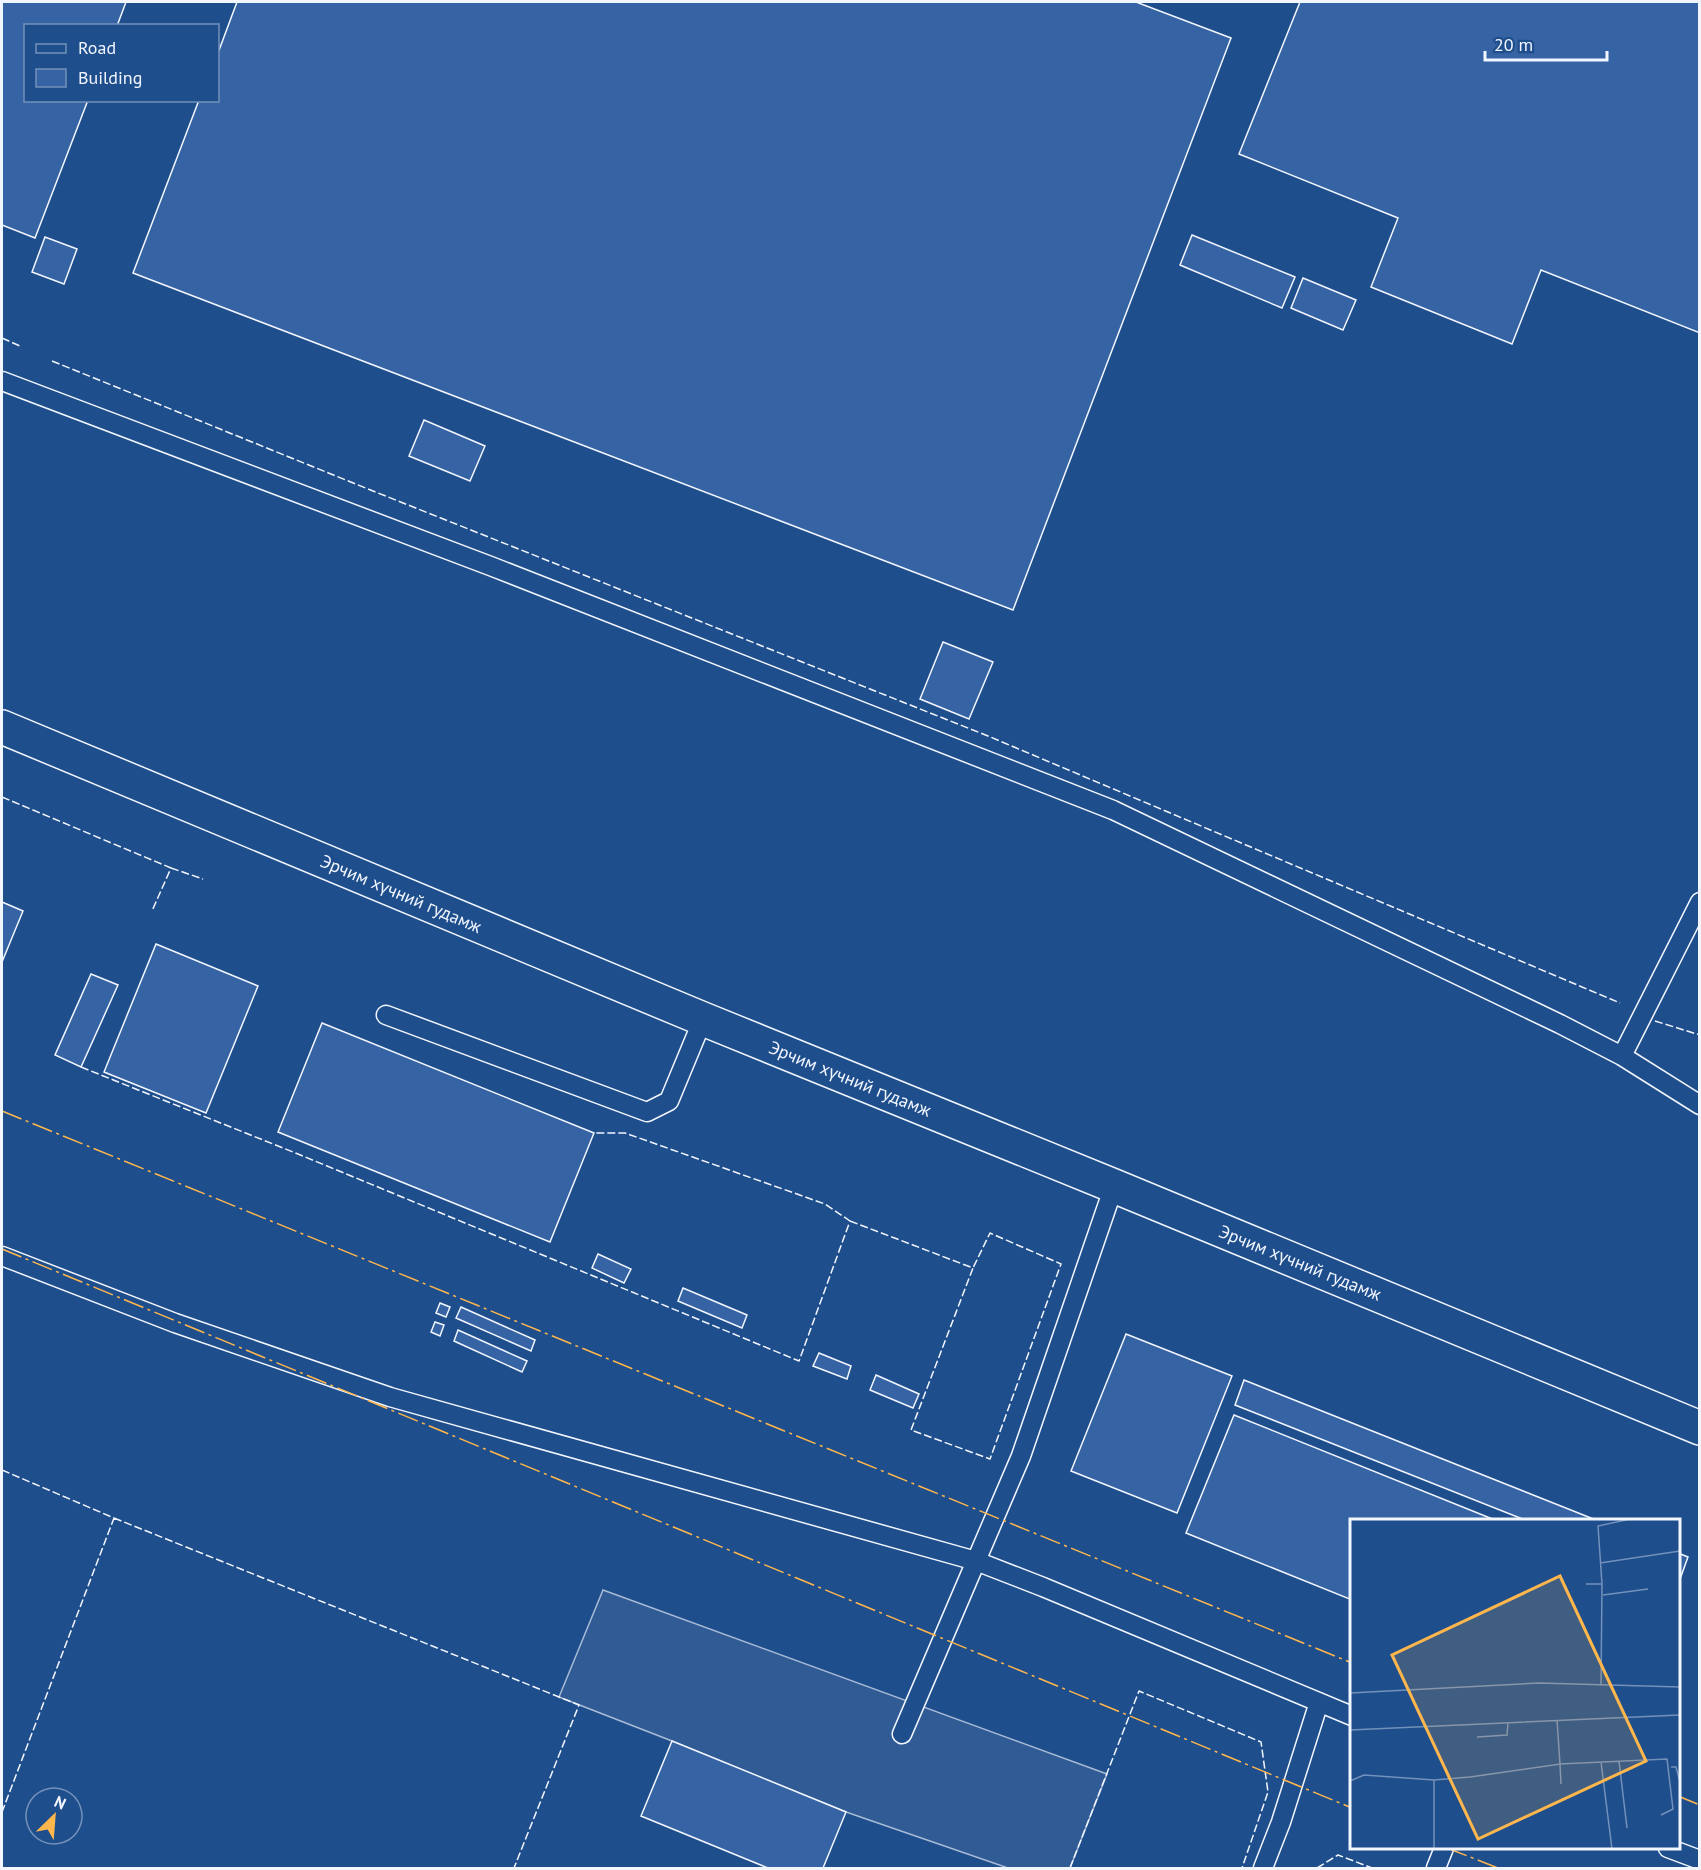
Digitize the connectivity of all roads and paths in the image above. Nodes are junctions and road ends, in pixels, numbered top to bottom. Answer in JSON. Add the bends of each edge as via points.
{"nodes":[{"id":1,"x":2,"y":381,"type":"edge"},
{"id":2,"x":2,"y":727,"type":"edge"},
{"id":3,"x":1700,"y":902,"type":"edge"},
{"id":4,"x":386,"y":1015,"type":"dead end"},
{"id":5,"x":702,"y":1019,"type":"junction"},
{"id":6,"x":1622,"y":1056,"type":"junction"},
{"id":7,"x":1700,"y":1106,"type":"edge"},
{"id":8,"x":1114,"y":1186,"type":"junction"},
{"id":9,"x":2,"y":1256,"type":"edge"},
{"id":10,"x":1700,"y":1428,"type":"edge"},
{"id":11,"x":976,"y":1561,"type":"junction"},
{"id":12,"x":1319,"y":1702,"type":"junction"},
{"id":13,"x":1350,"y":1715,"type":"edge"},
{"id":14,"x":902,"y":1734,"type":"dead end"},
{"id":15,"x":1444,"y":1849,"type":"edge"},
{"id":16,"x":1671,"y":1849,"type":"edge"},
{"id":17,"x":1700,"y":1860,"type":"edge"},
{"id":18,"x":1263,"y":1869,"type":"edge"},
{"id":19,"x":1436,"y":1869,"type":"edge"}],
"edges":[{"from":1,"to":6,"type":"lane","via":[[493,567],[1113,810]]},
{"from":2,"to":5,"type":"main road","name":"Эрчим хүчний гудамж"},
{"from":3,"to":6,"type":"lane"},
{"from":4,"to":5,"type":"lane","via":[[647,1112],[669,1101]]},
{"from":5,"to":8,"type":"main road","name":"Эрчим хүчний гудамж"},
{"from":6,"to":7,"type":"lane"},
{"from":8,"to":10,"type":"main road","name":"Эрчим хүчний гудамж"},
{"from":8,"to":11,"type":"lane","via":[[1021,1456]]},
{"from":9,"to":11,"type":"lane","via":[[175,1323],[390,1397]]},
{"from":11,"to":12,"type":"lane"},
{"from":11,"to":14,"type":"lane"},
{"from":12,"to":13,"type":"lane"},
{"from":12,"to":18,"type":"lane"},
{"from":15,"to":19,"type":"lane"},
{"from":16,"to":17,"type":"lane"}]}
